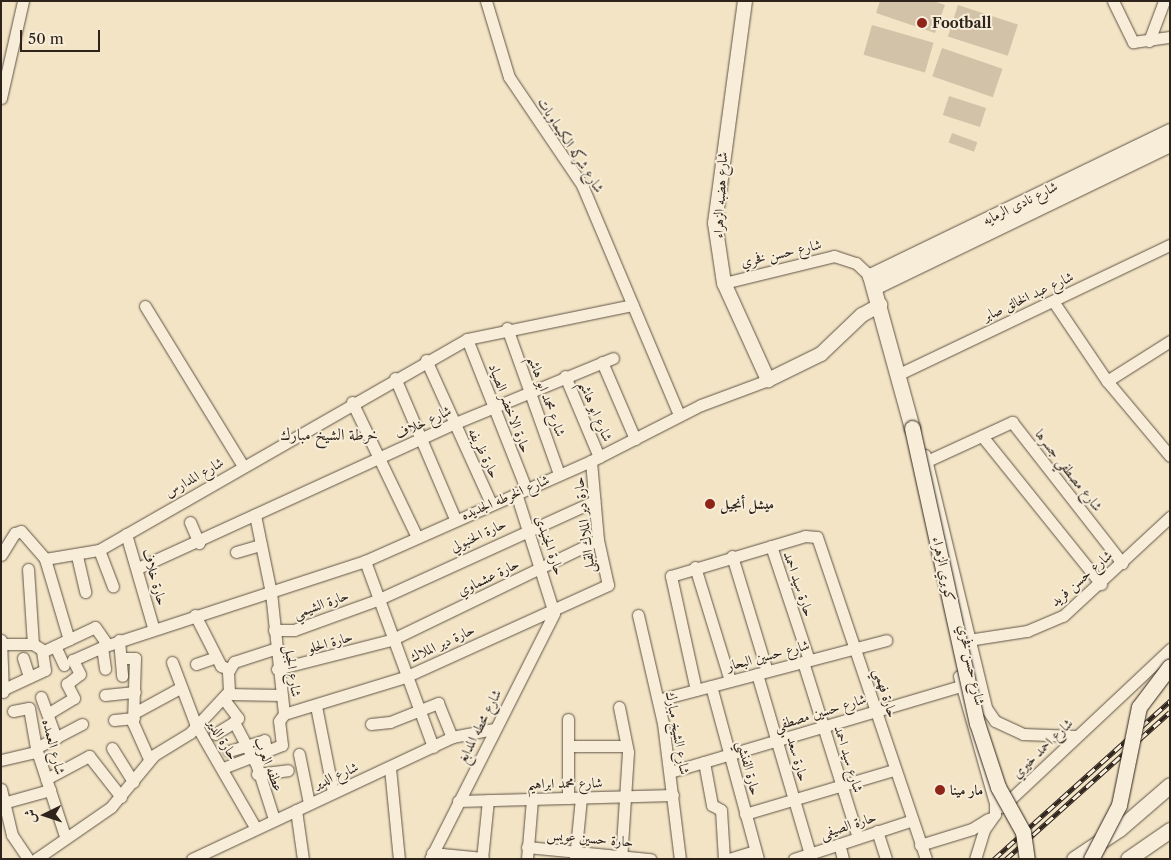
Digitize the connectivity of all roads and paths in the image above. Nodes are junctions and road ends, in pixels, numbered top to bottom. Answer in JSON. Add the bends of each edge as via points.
{"nodes":[{"id":1,"x":23,"y":1,"type":"edge"},
{"id":2,"x":486,"y":1,"type":"edge"},
{"id":3,"x":745,"y":1,"type":"edge"},
{"id":4,"x":1113,"y":1,"type":"edge"},
{"id":5,"x":1164,"y":1,"type":"edge"},
{"id":6,"x":1170,"y":36,"type":"edge"},
{"id":7,"x":1143,"y":42,"type":"junction"},
{"id":8,"x":1,"y":98,"type":"edge"},
{"id":9,"x":1170,"y":131,"type":"edge"},
{"id":10,"x":1170,"y":144,"type":"edge"},
{"id":11,"x":1170,"y":245,"type":"edge"},
{"id":12,"x":872,"y":282,"type":"junction"},
{"id":13,"x":724,"y":283,"type":"junction"},
{"id":14,"x":1053,"y":301,"type":"junction"},
{"id":15,"x":633,"y":305,"type":"junction"},
{"id":16,"x":880,"y":305,"type":"junction"},
{"id":17,"x":145,"y":306,"type":"dead end"},
{"id":18,"x":507,"y":328,"type":"junction"},
{"id":19,"x":467,"y":339,"type":"junction"},
{"id":20,"x":1170,"y":341,"type":"edge"},
{"id":21,"x":426,"y":360,"type":"junction"},
{"id":22,"x":902,"y":372,"type":"junction"},
{"id":23,"x":566,"y":376,"type":"junction"},
{"id":24,"x":395,"y":378,"type":"junction"},
{"id":25,"x":768,"y":380,"type":"junction"},
{"id":26,"x":1106,"y":381,"type":"junction"},
{"id":27,"x":530,"y":393,"type":"junction"},
{"id":28,"x":352,"y":402,"type":"junction"},
{"id":29,"x":494,"y":408,"type":"junction"},
{"id":30,"x":679,"y":416,"type":"junction"},
{"id":31,"x":453,"y":424,"type":"junction"},
{"id":32,"x":982,"y":436,"type":"junction"},
{"id":33,"x":636,"y":439,"type":"junction"},
{"id":34,"x":418,"y":440,"type":"junction"},
{"id":35,"x":1170,"y":456,"type":"edge"},
{"id":36,"x":381,"y":459,"type":"junction"},
{"id":37,"x":595,"y":459,"type":"junction"},
{"id":38,"x":927,"y":461,"type":"junction"},
{"id":39,"x":244,"y":466,"type":"junction"},
{"id":40,"x":559,"y":474,"type":"junction"},
{"id":41,"x":521,"y":491,"type":"junction"},
{"id":42,"x":594,"y":501,"type":"junction"},
{"id":43,"x":491,"y":503,"type":"junction"},
{"id":44,"x":255,"y":516,"type":"junction"},
{"id":45,"x":1170,"y":517,"type":"edge"},
{"id":46,"x":455,"y":519,"type":"junction"},
{"id":47,"x":190,"y":522,"type":"dead end"},
{"id":48,"x":528,"y":528,"type":"junction"},
{"id":49,"x":126,"y":534,"type":"junction"},
{"id":50,"x":416,"y":535,"type":"junction"},
{"id":51,"x":598,"y":540,"type":"junction"},
{"id":52,"x":199,"y":543,"type":"junction"},
{"id":53,"x":261,"y":544,"type":"junction"},
{"id":54,"x":771,"y":546,"type":"junction"},
{"id":55,"x":100,"y":550,"type":"junction"},
{"id":56,"x":236,"y":552,"type":"dead end"},
{"id":57,"x":1,"y":555,"type":"edge"},
{"id":58,"x":77,"y":556,"type":"junction"},
{"id":59,"x":732,"y":556,"type":"junction"},
{"id":60,"x":45,"y":559,"type":"junction"},
{"id":61,"x":365,"y":561,"type":"junction"},
{"id":62,"x":1122,"y":563,"type":"junction"},
{"id":63,"x":542,"y":567,"type":"junction"},
{"id":64,"x":695,"y":567,"type":"junction"},
{"id":65,"x":138,"y":568,"type":"junction"},
{"id":66,"x":28,"y":569,"type":"dead end"},
{"id":67,"x":1101,"y":584,"type":"junction"},
{"id":68,"x":608,"y":585,"type":"joint"},
{"id":69,"x":113,"y":586,"type":"dead end"},
{"id":70,"x":85,"y":592,"type":"dead end"},
{"id":71,"x":271,"y":593,"type":"junction"},
{"id":72,"x":377,"y":600,"type":"junction"},
{"id":73,"x":555,"y":607,"type":"junction"},
{"id":74,"x":195,"y":615,"type":"junction"},
{"id":75,"x":638,"y":615,"type":"dead end"},
{"id":76,"x":153,"y":627,"type":"junction"},
{"id":77,"x":274,"y":630,"type":"junction"},
{"id":78,"x":1,"y":640,"type":"edge"},
{"id":79,"x":69,"y":640,"type":"junction"},
{"id":80,"x":119,"y":640,"type":"junction"},
{"id":81,"x":391,"y":640,"type":"junction"},
{"id":82,"x":886,"y":640,"type":"dead end"},
{"id":83,"x":968,"y":640,"type":"junction"},
{"id":84,"x":2,"y":644,"type":"edge"},
{"id":85,"x":33,"y":644,"type":"junction"},
{"id":86,"x":104,"y":645,"type":"junction"},
{"id":87,"x":55,"y":646,"type":"junction"},
{"id":88,"x":857,"y":647,"type":"junction"},
{"id":89,"x":274,"y":649,"type":"junction"},
{"id":90,"x":1170,"y":649,"type":"edge"},
{"id":91,"x":42,"y":651,"type":"junction"},
{"id":92,"x":216,"y":657,"type":"junction"},
{"id":93,"x":23,"y":658,"type":"dead end"},
{"id":94,"x":121,"y":658,"type":"junction"},
{"id":95,"x":806,"y":661,"type":"junction"},
{"id":96,"x":172,"y":662,"type":"dead end"},
{"id":97,"x":196,"y":664,"type":"dead end"},
{"id":98,"x":64,"y":666,"type":"dead end"},
{"id":99,"x":1170,"y":666,"type":"edge"},
{"id":100,"x":105,"y":668,"type":"dead end"},
{"id":101,"x":229,"y":669,"type":"junction"},
{"id":102,"x":277,"y":669,"type":"junction"},
{"id":103,"x":762,"y":672,"type":"junction"},
{"id":104,"x":122,"y":676,"type":"dead end"},
{"id":105,"x":29,"y":677,"type":"junction"},
{"id":106,"x":405,"y":677,"type":"junction"},
{"id":107,"x":730,"y":681,"type":"junction"},
{"id":108,"x":978,"y":681,"type":"junction"},
{"id":109,"x":711,"y":686,"type":"junction"},
{"id":110,"x":961,"y":686,"type":"junction"},
{"id":111,"x":180,"y":688,"type":"junction"},
{"id":112,"x":696,"y":690,"type":"junction"},
{"id":113,"x":134,"y":692,"type":"junction"},
{"id":114,"x":3,"y":693,"type":"edge"},
{"id":115,"x":106,"y":695,"type":"dead end"},
{"id":116,"x":281,"y":695,"type":"junction"},
{"id":117,"x":225,"y":696,"type":"junction"},
{"id":118,"x":41,"y":697,"type":"dead end"},
{"id":119,"x":658,"y":700,"type":"junction"},
{"id":120,"x":316,"y":706,"type":"junction"},
{"id":121,"x":618,"y":706,"type":"dead end"},
{"id":122,"x":420,"y":710,"type":"junction"},
{"id":123,"x":14,"y":711,"type":"dead end"},
{"id":124,"x":876,"y":711,"type":"junction"},
{"id":125,"x":49,"y":713,"type":"junction"},
{"id":126,"x":284,"y":714,"type":"junction"},
{"id":127,"x":134,"y":716,"type":"junction"},
{"id":128,"x":568,"y":719,"type":"dead end"},
{"id":129,"x":114,"y":720,"type":"dead end"},
{"id":130,"x":234,"y":722,"type":"junction"},
{"id":131,"x":195,"y":723,"type":"junction"},
{"id":132,"x":82,"y":724,"type":"dead end"},
{"id":133,"x":371,"y":724,"type":"dead end"},
{"id":134,"x":824,"y":727,"type":"junction"},
{"id":135,"x":494,"y":729,"type":"junction"},
{"id":136,"x":215,"y":734,"type":"dead end"},
{"id":137,"x":1075,"y":736,"type":"junction"},
{"id":138,"x":452,"y":737,"type":"junction"},
{"id":139,"x":56,"y":738,"type":"junction"},
{"id":140,"x":777,"y":740,"type":"junction"},
{"id":141,"x":245,"y":744,"type":"junction"},
{"id":142,"x":568,"y":746,"type":"junction"},
{"id":143,"x":626,"y":746,"type":"junction"},
{"id":144,"x":433,"y":747,"type":"junction"},
{"id":145,"x":112,"y":748,"type":"dead end"},
{"id":146,"x":266,"y":748,"type":"junction"},
{"id":147,"x":36,"y":750,"type":"junction"},
{"id":148,"x":229,"y":751,"type":"dead end"},
{"id":149,"x":300,"y":754,"type":"dead end"},
{"id":150,"x":730,"y":754,"type":"junction"},
{"id":151,"x":251,"y":756,"type":"junction"},
{"id":152,"x":149,"y":759,"type":"junction"},
{"id":153,"x":1,"y":760,"type":"edge"},
{"id":154,"x":704,"y":762,"type":"junction"},
{"id":155,"x":223,"y":768,"type":"junction"},
{"id":156,"x":390,"y":768,"type":"junction"},
{"id":157,"x":288,"y":770,"type":"dead end"},
{"id":158,"x":894,"y":770,"type":"junction"},
{"id":159,"x":670,"y":772,"type":"junction"},
{"id":160,"x":257,"y":774,"type":"junction"},
{"id":161,"x":133,"y":782,"type":"junction"},
{"id":162,"x":48,"y":785,"type":"junction"},
{"id":163,"x":842,"y":785,"type":"junction"},
{"id":164,"x":1170,"y":785,"type":"edge"},
{"id":165,"x":1,"y":789,"type":"edge"},
{"id":166,"x":334,"y":792,"type":"junction"},
{"id":167,"x":673,"y":795,"type":"junction"},
{"id":168,"x":626,"y":796,"type":"junction"},
{"id":169,"x":121,"y":797,"type":"junction"},
{"id":170,"x":568,"y":798,"type":"junction"},
{"id":171,"x":581,"y":798,"type":"junction"},
{"id":172,"x":532,"y":799,"type":"junction"},
{"id":173,"x":794,"y":799,"type":"junction"},
{"id":174,"x":488,"y":800,"type":"junction"},
{"id":175,"x":458,"y":801,"type":"junction"},
{"id":176,"x":3,"y":803,"type":"junction"},
{"id":177,"x":310,"y":803,"type":"junction"},
{"id":178,"x":296,"y":810,"type":"junction"},
{"id":179,"x":745,"y":814,"type":"junction"},
{"id":180,"x":995,"y":814,"type":"junction"},
{"id":181,"x":274,"y":819,"type":"junction"},
{"id":182,"x":910,"y":821,"type":"junction"},
{"id":183,"x":255,"y":827,"type":"junction"},
{"id":184,"x":1170,"y":830,"type":"edge"},
{"id":185,"x":877,"y":831,"type":"junction"},
{"id":186,"x":65,"y":836,"type":"junction"},
{"id":187,"x":858,"y":838,"type":"junction"},
{"id":188,"x":839,"y":844,"type":"junction"},
{"id":189,"x":527,"y":853,"type":"edge"},
{"id":190,"x":810,"y":854,"type":"junction"},
{"id":191,"x":575,"y":855,"type":"edge"},
{"id":192,"x":756,"y":855,"type":"edge"},
{"id":193,"x":922,"y":855,"type":"edge"},
{"id":194,"x":431,"y":856,"type":"edge"},
{"id":195,"x":621,"y":857,"type":"edge"},
{"id":196,"x":483,"y":858,"type":"edge"},
{"id":197,"x":28,"y":859,"type":"edge"},
{"id":198,"x":36,"y":859,"type":"edge"},
{"id":199,"x":192,"y":859,"type":"edge"},
{"id":200,"x":302,"y":859,"type":"edge"},
{"id":201,"x":399,"y":859,"type":"edge"},
{"id":202,"x":650,"y":859,"type":"edge"},
{"id":203,"x":680,"y":859,"type":"edge"},
{"id":204,"x":724,"y":859,"type":"edge"},
{"id":205,"x":729,"y":859,"type":"edge"},
{"id":206,"x":795,"y":859,"type":"edge"},
{"id":207,"x":843,"y":859,"type":"edge"},
{"id":208,"x":886,"y":859,"type":"edge"},
{"id":209,"x":975,"y":859,"type":"edge"},
{"id":210,"x":1027,"y":859,"type":"edge"},
{"id":211,"x":1074,"y":859,"type":"edge"},
{"id":212,"x":1091,"y":859,"type":"edge"},
{"id":213,"x":1128,"y":859,"type":"edge"}],
"edges":[{"from":1,"to":8,"type":"street"},
{"from":2,"to":15,"type":"street","name":"شارع شركه الكيماويات","via":[[509,77],[582,185]]},
{"from":3,"to":13,"type":"street","name":"شارع هضبه الزهراء","via":[[716,216]]},
{"from":4,"to":7,"type":"street","via":[[1131,40]]},
{"from":5,"to":7,"type":"street"},
{"from":6,"to":7,"type":"street"},
{"from":9,"to":12,"type":"main road","name":"شارع نادى الرمايه"},
{"from":10,"to":12,"type":"main road","name":"شارع نادى الرمايه"},
{"from":11,"to":14,"type":"street","name":"شارع عبد الخالق صابر"},
{"from":12,"to":13,"type":"street","name":"شارع حسن فخري","via":[[856,263],[834,256]]},
{"from":12,"to":16,"type":"main road","name":"كوبري الزهراء"},
{"from":13,"to":25,"type":"street","name":"شارع هضبه الزهراء"},
{"from":14,"to":22,"type":"street","name":"شارع عبد الخالق صابر"},
{"from":14,"to":26,"type":"street"},
{"from":15,"to":18,"type":"street"},
{"from":15,"to":30,"type":"street","name":"شارع شركه الكيماويات"},
{"from":16,"to":22,"type":"main road","name":"كوبري الزهراء"},
{"from":16,"to":25,"type":"street","name":"شارع الخرطه الجديده","via":[[862,315],[821,354]]},
{"from":17,"to":39,"type":"street"},
{"from":18,"to":19,"type":"street"},
{"from":18,"to":27,"type":"street","name":"شارع محمد ابو هاشم"},
{"from":19,"to":21,"type":"street"},
{"from":19,"to":29,"type":"street","name":"حارة الاخضر الصياد"},
{"from":20,"to":26,"type":"street"},
{"from":21,"to":24,"type":"street"},
{"from":21,"to":31,"type":"street","name":"حارة ظريفه"},
{"from":22,"to":38,"type":"street","name":"شارع حسن فخري"},
{"from":22,"to":110,"type":"street","name":"شارع حسن فخري","via":[[898,403]]},
{"from":22,"to":210,"type":"main road","name":"كوبري الزهراء","bridge":true,"via":[[977,723],[998,787],[1023,832]]},
{"from":23,"to":27,"type":"street","name":"شارع خلاف"},
{"from":23,"to":33,"type":"street","name":"شارع خلاف","via":[[608,360]]},
{"from":23,"to":37,"type":"street","name":"شارع ابو هاشم"},
{"from":24,"to":28,"type":"street"},
{"from":24,"to":34,"type":"street"},
{"from":25,"to":30,"type":"street","name":"شارع الخرطه الجديده"},
{"from":26,"to":35,"type":"street"},
{"from":27,"to":29,"type":"street","name":"شارع خلاف"},
{"from":27,"to":40,"type":"street","name":"شارع محمد ابو هاشم"},
{"from":28,"to":36,"type":"street"},
{"from":28,"to":39,"type":"street","name":"شارع المدارس"},
{"from":29,"to":31,"type":"street","name":"شارع خلاف"},
{"from":29,"to":41,"type":"street","name":"حارة الاخضر الصياد"},
{"from":30,"to":33,"type":"street","name":"شارع الخرطه الجديده"},
{"from":31,"to":34,"type":"street","name":"شارع خلاف"},
{"from":31,"to":43,"type":"street","name":"حارة ظريفه"},
{"from":32,"to":38,"type":"street","name":"شارع مصطفي جسرها"},
{"from":32,"to":62,"type":"street","name":"شارع مصطفي جسرها","via":[[1008,422],[1015,424]]},
{"from":32,"to":67,"type":"street"},
{"from":33,"to":37,"type":"street","name":"شارع الخرطه الجديده"},
{"from":34,"to":36,"type":"street","name":"شارع خلاف"},
{"from":34,"to":46,"type":"street"},
{"from":36,"to":44,"type":"street","name":"شارع خلاف"},
{"from":36,"to":50,"type":"street"},
{"from":37,"to":40,"type":"street","name":"شارع الخرطه الجديده"},
{"from":37,"to":42,"type":"street","name":"حارة دير الملاك القبلى"},
{"from":38,"to":83,"type":"street","name":"شارع حسن فخري"},
{"from":39,"to":49,"type":"street","name":"شارع المدارس"},
{"from":40,"to":41,"type":"street","name":"شارع الخرطه الجديده"},
{"from":41,"to":43,"type":"street","name":"شارع الخرطه الجديده"},
{"from":41,"to":48,"type":"street","name":"حارة الجنيدى"},
{"from":42,"to":48,"type":"street","name":"حارة الحنبولي"},
{"from":42,"to":51,"type":"street","name":"حارة دير الملاك القبلى"},
{"from":43,"to":46,"type":"street","name":"شارع الخرطه الجديده"},
{"from":44,"to":52,"type":"street","name":"شارع خلاف"},
{"from":44,"to":53,"type":"street","name":"شارع الجبل"},
{"from":45,"to":62,"type":"street","name":"شارع حسن فريد"},
{"from":46,"to":50,"type":"street","name":"شارع الخرطه الجديده"},
{"from":47,"to":52,"type":"street"},
{"from":48,"to":63,"type":"street","name":"حارة الجنيدى"},
{"from":48,"to":72,"type":"street","name":"حارة الحنبولي"},
{"from":49,"to":55,"type":"street","name":"شارع المدارس"},
{"from":49,"to":65,"type":"street","name":"حارة خلاف"},
{"from":50,"to":61,"type":"street","name":"شارع الخرطه الجديده"},
{"from":51,"to":63,"type":"street","name":"حارة عشماوي"},
{"from":51,"to":68,"type":"street","name":"حارة دير الملاك القبلى"},
{"from":52,"to":65,"type":"street","name":"شارع خلاف"},
{"from":53,"to":56,"type":"street"},
{"from":53,"to":71,"type":"street","name":"شارع الجبل"},
{"from":54,"to":59,"type":"street"},
{"from":54,"to":88,"type":"street","name":"حارة فهمي","via":[[805,536],[817,537]]},
{"from":54,"to":95,"type":"street","name":"حارة سيد احمد"},
{"from":55,"to":58,"type":"street","name":"شارع المدارس"},
{"from":55,"to":69,"type":"street"},
{"from":57,"to":60,"type":"street","via":[[15,533],[22,531]]},
{"from":58,"to":60,"type":"street","name":"شارع المدارس"},
{"from":58,"to":70,"type":"street"},
{"from":59,"to":64,"type":"street"},
{"from":59,"to":103,"type":"street","name":"حارة سعد"},
{"from":60,"to":79,"type":"street"},
{"from":61,"to":71,"type":"street","name":"شارع الخرطه الجديده"},
{"from":61,"to":72,"type":"street"},
{"from":62,"to":67,"type":"street","name":"شارع حسن فريد"},
{"from":63,"to":73,"type":"street","name":"حارة الجنيدى"},
{"from":63,"to":81,"type":"street","name":"حارة عشماوي"},
{"from":64,"to":107,"type":"street"},
{"from":64,"to":112,"type":"street","via":[[671,576],[669,583]]},
{"from":65,"to":76,"type":"street","name":"حارة خلاف"},
{"from":66,"to":85,"type":"street"},
{"from":67,"to":83,"type":"street","name":"شارع حسن فريد","via":[[1063,616],[1045,625]]},
{"from":68,"to":73,"type":"street","name":"حارة دير الملاك"},
{"from":71,"to":74,"type":"street","name":"شارع الخرطه الجديده"},
{"from":71,"to":77,"type":"street","name":"شارع الجبل"},
{"from":72,"to":77,"type":"street","name":"حارة الشيمي","via":[[294,630]]},
{"from":72,"to":81,"type":"street"},
{"from":73,"to":106,"type":"street","name":"حارة دير الملاك"},
{"from":73,"to":135,"type":"street","name":"شارع محطه المدابغ"},
{"from":74,"to":76,"type":"street","name":"شارع الخرطه الجديده"},
{"from":74,"to":92,"type":"street"},
{"from":75,"to":119,"type":"street","name":"شارع الشيخ مبارك"},
{"from":76,"to":80,"type":"street","name":"شارع الخرطه الجديده"},
{"from":77,"to":89,"type":"street","name":"شارع الجبل"},
{"from":78,"to":84,"type":"street"},
{"from":79,"to":86,"type":"street","via":[[95,628]]},
{"from":79,"to":87,"type":"street"},
{"from":80,"to":86,"type":"street","name":"شارع الخرطه الجديده"},
{"from":80,"to":94,"type":"street"},
{"from":81,"to":102,"type":"street","name":"حارة الحلو"},
{"from":81,"to":106,"type":"street"},
{"from":82,"to":88,"type":"street","name":"شارع حسين البحار"},
{"from":83,"to":108,"type":"street","name":"شارع حسن فخري"},
{"from":84,"to":85,"type":"street"},
{"from":84,"to":114,"type":"street"},
{"from":85,"to":91,"type":"street"},
{"from":86,"to":100,"type":"street"},
{"from":86,"to":125,"type":"street","name":"شارع الخرطه الجديده","via":[[73,661],[80,674],[67,684],[74,698]]},
{"from":87,"to":91,"type":"street"},
{"from":87,"to":98,"type":"street"},
{"from":88,"to":95,"type":"street","name":"شارع حسين البحار"},
{"from":88,"to":124,"type":"street","name":"حارة فهمي"},
{"from":89,"to":101,"type":"street","via":[[234,662]]},
{"from":89,"to":102,"type":"street","name":"شارع الجبل"},
{"from":90,"to":137,"type":"street","name":"شارع احمد خيري"},
{"from":91,"to":105,"type":"street","via":[[46,668]]},
{"from":92,"to":97,"type":"street"},
{"from":92,"to":101,"type":"street","via":[[221,666]]},
{"from":93,"to":105,"type":"street"},
{"from":94,"to":104,"type":"street"},
{"from":94,"to":113,"type":"street","via":[[135,657]]},
{"from":95,"to":103,"type":"street","name":"شارع حسين البحار"},
{"from":95,"to":134,"type":"street","name":"شارع سيد احمد"},
{"from":96,"to":111,"type":"street","name":"حارة الدير"},
{"from":99,"to":212,"type":"main road","bridge":true,"via":[[1139,707],[1116,816]]},
{"from":101,"to":117,"type":"street"},
{"from":102,"to":116,"type":"street","name":"شارع الجبل"},
{"from":103,"to":107,"type":"street","name":"شارع حسين البحار"},
{"from":103,"to":140,"type":"street","name":"حارة سعد"},
{"from":105,"to":114,"type":"street"},
{"from":106,"to":120,"type":"street","name":"حارة دير الملاك"},
{"from":106,"to":122,"type":"street"},
{"from":107,"to":109,"type":"street","name":"شارع حسين البحار"},
{"from":108,"to":110,"type":"street","name":"شارع حسين مصطفي"},
{"from":108,"to":137,"type":"street","name":"شارع حسن فخري","via":[[986,708],[1007,728],[1040,738]]},
{"from":109,"to":112,"type":"street","name":"شارع حسين البحار"},
{"from":109,"to":150,"type":"street","name":"حارة الفنشي"},
{"from":110,"to":124,"type":"street","name":"شارع حسين مصطفي"},
{"from":110,"to":180,"type":"street","name":"شارع حسن فخري"},
{"from":111,"to":127,"type":"street"},
{"from":111,"to":131,"type":"street","name":"حارة الدير"},
{"from":112,"to":119,"type":"street","name":"شارع حسين البحار"},
{"from":113,"to":115,"type":"street"},
{"from":113,"to":127,"type":"street"},
{"from":116,"to":117,"type":"street"},
{"from":116,"to":126,"type":"street","name":"شارع الجبل"},
{"from":117,"to":130,"type":"street","name":"عطفه العرب","via":[[238,718]]},
{"from":117,"to":131,"type":"street"},
{"from":118,"to":125,"type":"street"},
{"from":119,"to":159,"type":"street","name":"شارع الشيخ مبارك"},
{"from":120,"to":126,"type":"street","name":"حارة دير الملاك"},
{"from":120,"to":166,"type":"street"},
{"from":121,"to":143,"type":"street"},
{"from":122,"to":133,"type":"street"},
{"from":122,"to":138,"type":"street","via":[[439,703]]},
{"from":122,"to":144,"type":"street"},
{"from":123,"to":147,"type":"street","name":"شارع العمده","via":[[29,708]]},
{"from":124,"to":134,"type":"street","name":"شارع حسين مصطفي"},
{"from":124,"to":158,"type":"street","name":"حارة فهمي"},
{"from":125,"to":139,"type":"street"},
{"from":126,"to":146,"type":"street","name":"شارع الجبل","via":[[279,721],[282,746]]},
{"from":127,"to":129,"type":"street"},
{"from":127,"to":152,"type":"street"},
{"from":128,"to":142,"type":"street"},
{"from":130,"to":136,"type":"street"},
{"from":130,"to":141,"type":"street","name":"عطفه العرب"},
{"from":131,"to":152,"type":"street","via":[[190,733]]},
{"from":131,"to":155,"type":"street","name":"حارة الدير"},
{"from":132,"to":139,"type":"street"},
{"from":134,"to":140,"type":"street","name":"شارع حسين مصطفي"},
{"from":134,"to":163,"type":"street","name":"شارع سيد احمد"},
{"from":135,"to":138,"type":"street","name":"شارع الدير"},
{"from":135,"to":175,"type":"street","name":"شارع محطه المدابغ"},
{"from":137,"to":180,"type":"street","name":"شارع احمد خيري"},
{"from":138,"to":144,"type":"street","name":"شارع الدير"},
{"from":139,"to":147,"type":"street"},
{"from":140,"to":150,"type":"street","name":"شارع حسين مصطفي"},
{"from":140,"to":173,"type":"street","name":"حارة سعد"},
{"from":141,"to":146,"type":"street","via":[[264,741]]},
{"from":141,"to":148,"type":"street"},
{"from":141,"to":151,"type":"street","name":"عطفه العرب"},
{"from":142,"to":143,"type":"street"},
{"from":142,"to":170,"type":"street"},
{"from":143,"to":168,"type":"street"},
{"from":144,"to":156,"type":"street","name":"شارع الدير"},
{"from":145,"to":161,"type":"street"},
{"from":146,"to":151,"type":"street","name":"شارع الجبل"},
{"from":147,"to":153,"type":"street"},
{"from":147,"to":162,"type":"street","name":"شارع العمده"},
{"from":149,"to":177,"type":"street"},
{"from":150,"to":154,"type":"street","name":"شارع حسين مصطفي"},
{"from":150,"to":179,"type":"street","name":"حارة الفنشي"},
{"from":151,"to":155,"type":"street","name":"شارع الجبل"},
{"from":151,"to":160,"type":"street","name":"عطفه العرب"},
{"from":152,"to":161,"type":"street"},
{"from":154,"to":159,"type":"street","name":"شارع حسين مصطفي"},
{"from":154,"to":204,"type":"street","via":[[712,805],[721,810]]},
{"from":155,"to":183,"type":"street","name":"حارة الدير"},
{"from":156,"to":166,"type":"street","name":"شارع الدير"},
{"from":156,"to":201,"type":"street"},
{"from":157,"to":160,"type":"street"},
{"from":158,"to":163,"type":"street"},
{"from":158,"to":182,"type":"street","name":"حارة فهمي"},
{"from":159,"to":167,"type":"street","name":"شارع الشيخ مبارك"},
{"from":160,"to":181,"type":"street","name":"عطفه العرب"},
{"from":161,"to":169,"type":"street"},
{"from":162,"to":169,"type":"street","via":[[90,756]]},
{"from":162,"to":176,"type":"street"},
{"from":162,"to":186,"type":"street","name":"شارع العمده"},
{"from":163,"to":173,"type":"street"},
{"from":163,"to":187,"type":"street","name":"شارع سيد احمد"},
{"from":164,"to":211,"type":"main road","via":[[1119,829]]},
{"from":165,"to":176,"type":"street"},
{"from":166,"to":177,"type":"street","name":"شارع الدير"},
{"from":167,"to":168,"type":"street","name":"شارع محمد ابراهيم"},
{"from":167,"to":203,"type":"street","name":"شارع الشيخ مبارك"},
{"from":168,"to":171,"type":"street","name":"شارع محمد ابراهيم"},
{"from":168,"to":195,"type":"street"},
{"from":169,"to":186,"type":"street"},
{"from":170,"to":171,"type":"street","name":"شارع محمد ابراهيم"},
{"from":170,"to":172,"type":"street","name":"شارع محمد ابراهيم"},
{"from":171,"to":191,"type":"street"},
{"from":172,"to":174,"type":"street","name":"شارع محمد ابراهيم"},
{"from":172,"to":189,"type":"street"},
{"from":173,"to":179,"type":"street"},
{"from":173,"to":190,"type":"street","name":"حارة سعد"},
{"from":174,"to":175,"type":"street","name":"شارع محمد ابراهيم"},
{"from":174,"to":196,"type":"street"},
{"from":175,"to":194,"type":"street","name":"شارع محطه المدابغ"},
{"from":176,"to":197,"type":"street","via":[[12,835]]},
{"from":177,"to":178,"type":"street","name":"شارع الدير"},
{"from":178,"to":181,"type":"street","name":"شارع الدير"},
{"from":178,"to":200,"type":"street"},
{"from":179,"to":192,"type":"street","name":"حارة الفنشي"},
{"from":180,"to":193,"type":"street","name":"شارع احمد خيري"},
{"from":180,"to":209,"type":"street","via":[[984,830]]},
{"from":181,"to":183,"type":"street","name":"شارع الدير"},
{"from":182,"to":185,"type":"street","name":"حارة الصيفى"},
{"from":182,"to":193,"type":"street","name":"حارة فهمي"},
{"from":183,"to":199,"type":"street","name":"شارع الدير"},
{"from":184,"to":213,"type":"main road"},
{"from":185,"to":187,"type":"street","name":"حارة الصيفى"},
{"from":185,"to":208,"type":"street"},
{"from":186,"to":198,"type":"street"},
{"from":187,"to":188,"type":"street","name":"حارة الصيفى"},
{"from":188,"to":190,"type":"street","name":"حارة الصيفى"},
{"from":188,"to":207,"type":"street"},
{"from":189,"to":191,"type":"street","name":"حارة حسين عويس"},
{"from":190,"to":206,"type":"street","name":"حارة الصيفى"},
{"from":191,"to":195,"type":"street","name":"حارة حسين عويس"},
{"from":192,"to":205,"type":"street"},
{"from":194,"to":196,"type":"street"},
{"from":195,"to":202,"type":"street","name":"حارة حسين عويس"}]}
